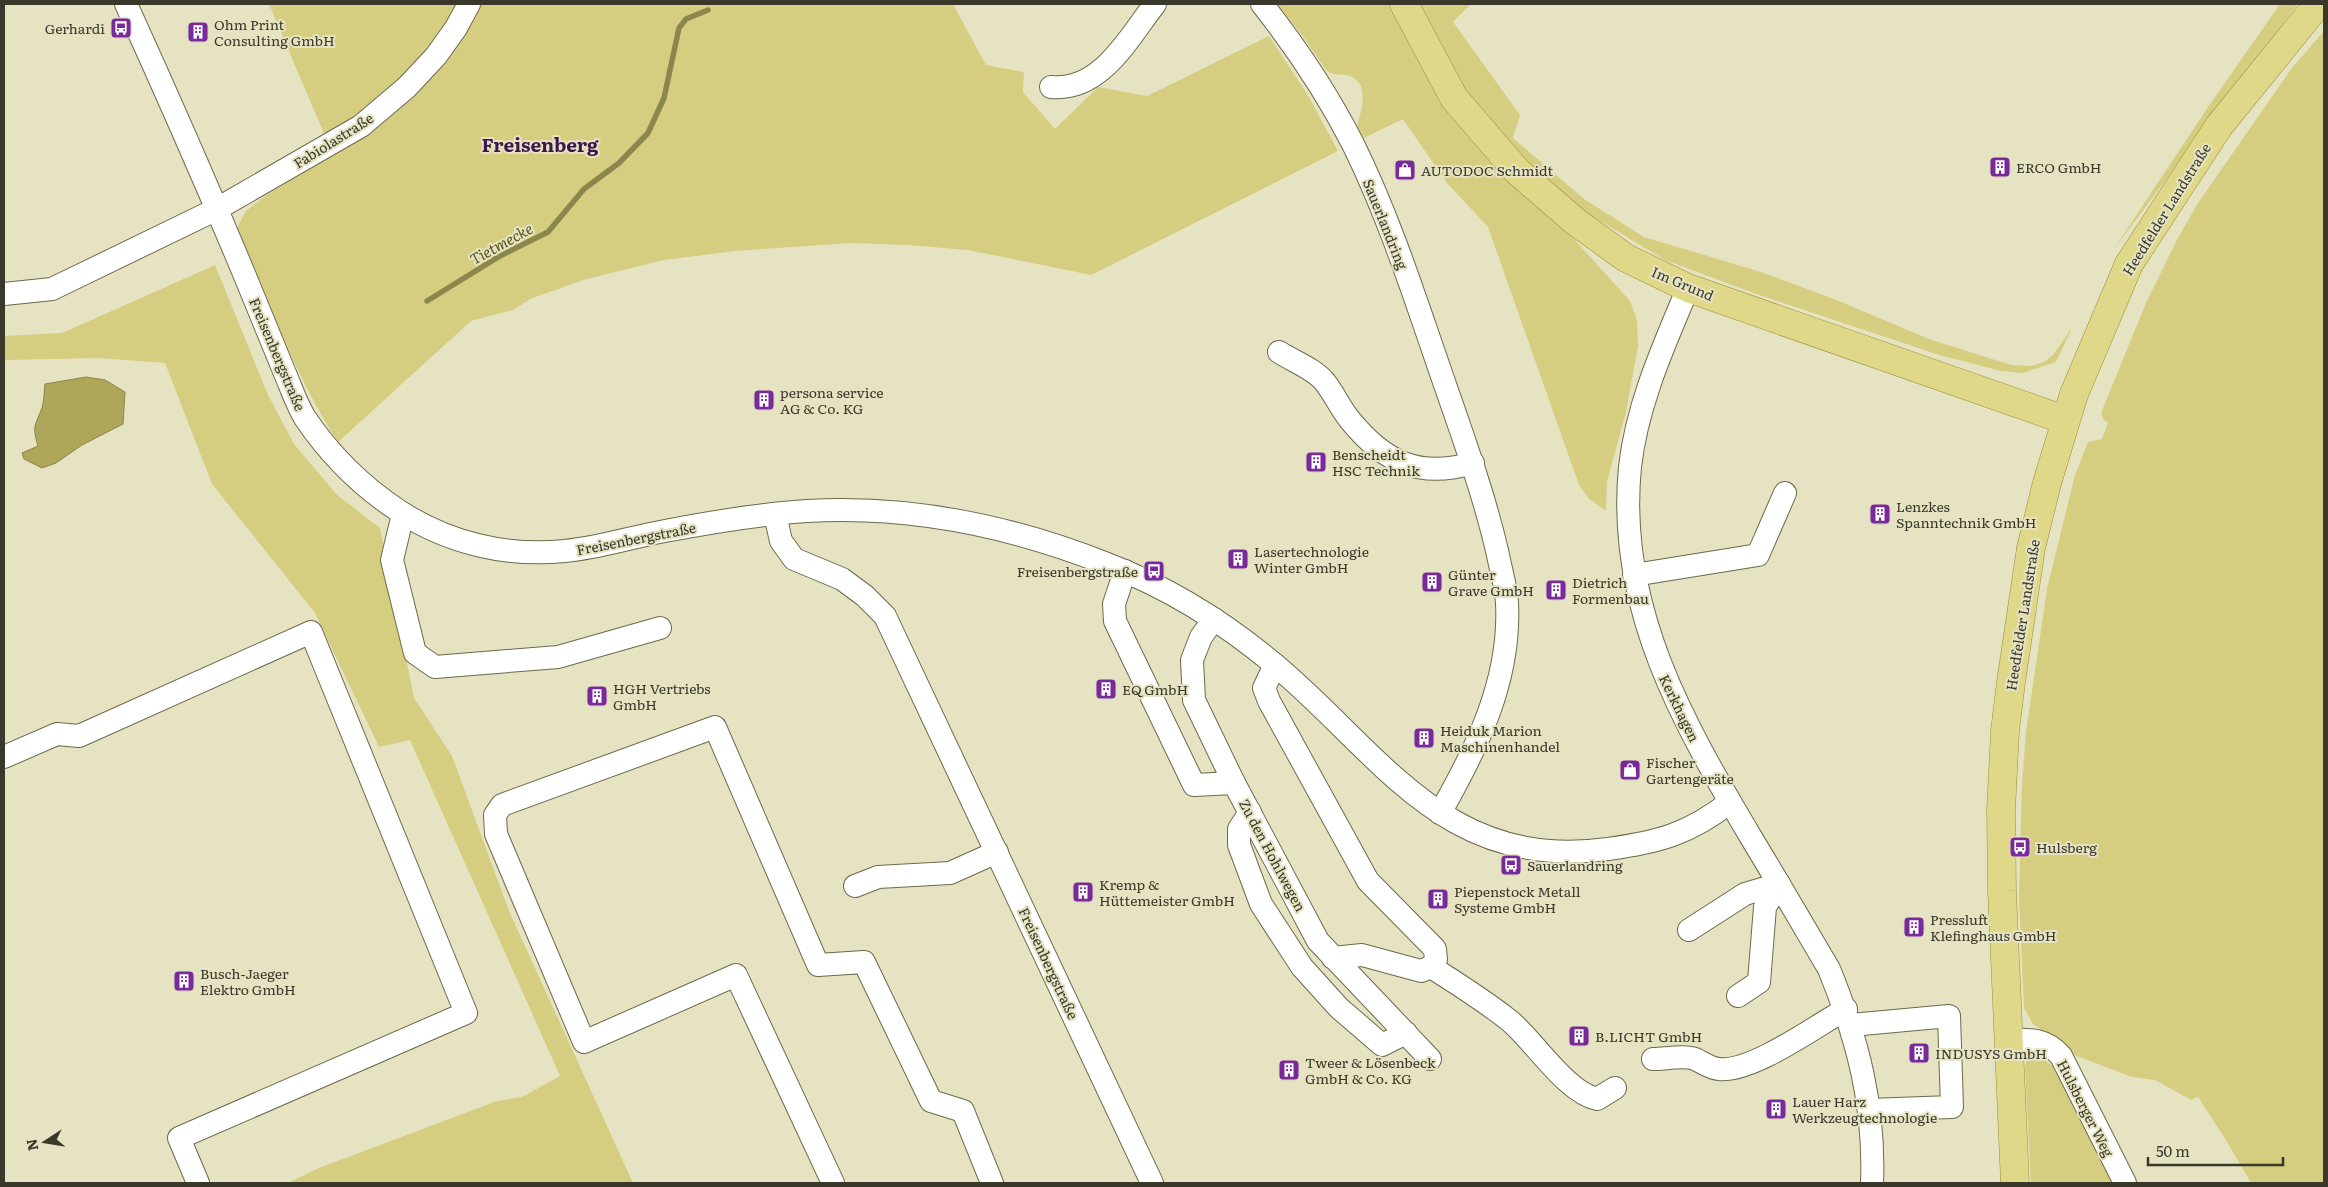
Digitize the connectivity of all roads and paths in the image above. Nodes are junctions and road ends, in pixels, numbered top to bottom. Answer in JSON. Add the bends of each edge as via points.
{"nodes":[{"id":1,"x":126,"y":4,"type":"edge"},
{"id":2,"x":469,"y":4,"type":"edge"},
{"id":3,"x":1155,"y":4,"type":"edge"},
{"id":4,"x":1262,"y":4,"type":"edge"},
{"id":5,"x":1404,"y":4,"type":"edge"},
{"id":6,"x":2318,"y":4,"type":"edge"},
{"id":7,"x":1051,"y":87,"type":"dead end"},
{"id":8,"x":217,"y":209,"type":"junction"},
{"id":9,"x":1688,"y":288,"type":"junction"},
{"id":10,"x":4,"y":294,"type":"edge"},
{"id":11,"x":1280,"y":352,"type":"dead end"},
{"id":12,"x":2065,"y":420,"type":"junction"},
{"id":13,"x":1473,"y":463,"type":"junction"},
{"id":14,"x":1785,"y":493,"type":"dead end"},
{"id":15,"x":403,"y":514,"type":"junction"},
{"id":16,"x":776,"y":514,"type":"junction"},
{"id":17,"x":1125,"y":571,"type":"junction"},
{"id":18,"x":1634,"y":575,"type":"junction"},
{"id":19,"x":1214,"y":619,"type":"junction"},
{"id":20,"x":660,"y":628,"type":"dead end"},
{"id":21,"x":1275,"y":665,"type":"junction"},
{"id":22,"x":4,"y":757,"type":"edge"},
{"id":23,"x":1234,"y":782,"type":"junction"},
{"id":24,"x":1730,"y":802,"type":"junction"},
{"id":25,"x":1250,"y":812,"type":"junction"},
{"id":26,"x":1440,"y":813,"type":"junction"},
{"id":27,"x":996,"y":852,"type":"junction"},
{"id":28,"x":1779,"y":884,"type":"junction"},
{"id":29,"x":855,"y":886,"type":"dead end"},
{"id":30,"x":1689,"y":930,"type":"dead end"},
{"id":31,"x":1333,"y":958,"type":"junction"},
{"id":32,"x":1431,"y":967,"type":"junction"},
{"id":33,"x":1738,"y":996,"type":"dead end"},
{"id":34,"x":1848,"y":1017,"type":"junction"},
{"id":35,"x":1406,"y":1033,"type":"junction"},
{"id":36,"x":2009,"y":1040,"type":"junction"},
{"id":37,"x":1430,"y":1059,"type":"dead end"},
{"id":38,"x":1653,"y":1059,"type":"dead end"},
{"id":39,"x":1615,"y":1088,"type":"dead end"},
{"id":40,"x":1869,"y":1110,"type":"junction"},
{"id":41,"x":198,"y":1183,"type":"edge"},
{"id":42,"x":833,"y":1183,"type":"edge"},
{"id":43,"x":992,"y":1183,"type":"edge"},
{"id":44,"x":1152,"y":1183,"type":"edge"},
{"id":45,"x":1872,"y":1183,"type":"edge"},
{"id":46,"x":2015,"y":1183,"type":"edge"},
{"id":47,"x":2125,"y":1183,"type":"edge"}],
"edges":[{"from":1,"to":8,"type":"street","name":"Freisenbergstraße"},
{"from":2,"to":8,"type":"street","name":"Fabiolastraße","via":[[436,56],[407,87],[361,126]]},
{"from":3,"to":7,"type":"street","via":[[1102,71],[1080,83]]},
{"from":4,"to":13,"type":"street","name":"Sauerlandring","via":[[1291,42],[1353,144],[1403,266]]},
{"from":5,"to":9,"type":"main road","name":"Im Grund","via":[[1454,98],[1517,171],[1576,222],[1626,258]]},
{"from":6,"to":12,"type":"main road","name":"Heedfelder Landstraße","via":[[2219,126],[2129,264]]},
{"from":8,"to":10,"type":"street","name":"Fabiolastraße","via":[[52,290]]},
{"from":8,"to":15,"type":"street","name":"Freisenbergstraße","via":[[301,412],[328,450],[355,478]]},
{"from":9,"to":12,"type":"main road","name":"Im Grund"},
{"from":9,"to":18,"type":"street","name":"Kerkhagen","via":[[1654,371],[1635,438],[1628,508]]},
{"from":11,"to":13,"type":"street","via":[[1324,380],[1350,419],[1391,458],[1412,468],[1429,470],[1453,469]]},
{"from":12,"to":36,"type":"main road","name":"Heedfelder Landstraße","via":[[2031,548],[2005,731],[2001,810],[2002,890]]},
{"from":13,"to":26,"type":"street","name":"Sauerlandring","via":[[1504,578],[1507,602],[1504,660],[1480,739]]},
{"from":14,"to":18,"type":"street","via":[[1758,555]]},
{"from":15,"to":16,"type":"street","name":"Freisenbergstraße","via":[[442,534],[480,547],[513,552],[565,551],[668,530]]},
{"from":15,"to":20,"type":"street","via":[[392,560],[415,653],[435,667],[558,657]]},
{"from":16,"to":17,"type":"street","name":"Freisenbergstraße","via":[[847,510],[970,522],[1053,543]]},
{"from":16,"to":27,"type":"street","name":"Freisenbergstraße","via":[[781,541],[794,559],[842,578],[885,616]]},
{"from":17,"to":19,"type":"street","name":"Freisenbergstraße"},
{"from":17,"to":23,"type":"street","via":[[1114,604],[1115,621],[1194,785]]},
{"from":18,"to":24,"type":"street","name":"Kerkhagen","via":[[1648,634],[1663,674],[1685,722]]},
{"from":19,"to":21,"type":"street","name":"Freisenbergstraße"},
{"from":19,"to":23,"type":"street","name":"Zu den Hohlwegen","via":[[1201,637],[1192,660],[1194,700]]},
{"from":21,"to":26,"type":"street","name":"Freisenbergstraße","via":[[1394,780]]},
{"from":21,"to":32,"type":"street","via":[[1264,688],[1269,701],[1368,881],[1435,948],[1436,960]]},
{"from":22,"to":41,"type":"street","via":[[57,734],[79,736],[311,632],[466,1014],[179,1138]]},
{"from":23,"to":25,"type":"street","name":"Zu den Hohlwegen"},
{"from":24,"to":26,"type":"street","name":"Freisenbergstraße","via":[[1677,835],[1631,845],[1560,852],[1513,845],[1474,832]]},
{"from":24,"to":28,"type":"street","name":"Kerkhagen"},
{"from":25,"to":31,"type":"street","name":"Zu den Hohlwegen","via":[[1318,941]]},
{"from":25,"to":35,"type":"street","via":[[1239,829],[1239,845],[1261,904],[1302,967],[1339,1008],[1382,1045]]},
{"from":27,"to":29,"type":"street","via":[[950,873],[878,877]]},
{"from":27,"to":44,"type":"street","name":"Freisenbergstraße"},
{"from":28,"to":30,"type":"street","via":[[1745,894]]},
{"from":28,"to":33,"type":"street","via":[[1765,906],[1759,982]]},
{"from":28,"to":34,"type":"street","name":"Kerkhagen","via":[[1829,969]]},
{"from":31,"to":32,"type":"street","via":[[1362,955],[1421,971]]},
{"from":31,"to":35,"type":"street","name":"Zu den Hohlwegen"},
{"from":32,"to":39,"type":"street","via":[[1511,1022],[1579,1092],[1597,1099]]},
{"from":34,"to":38,"type":"street","via":[[1737,1068],[1705,1066],[1694,1058]]},
{"from":34,"to":40,"type":"street","name":"Kerkhagen"},
{"from":34,"to":40,"type":"street","via":[[1949,1016],[1952,1107]]},
{"from":35,"to":37,"type":"street","name":"Zu den Hohlwegen"},
{"from":36,"to":46,"type":"main road","name":"Heedfelder Landstraße"},
{"from":36,"to":47,"type":"street","name":"Hulsberger Weg","via":[[2035,1039],[2048,1044],[2061,1056]]},
{"from":40,"to":45,"type":"street","name":"Kerkhagen"},
{"from":42,"to":43,"type":"street","via":[[736,974],[584,1042],[496,834],[495,815],[502,806],[715,727],[818,965],[864,962],[931,1101],[963,1110]]}]}
